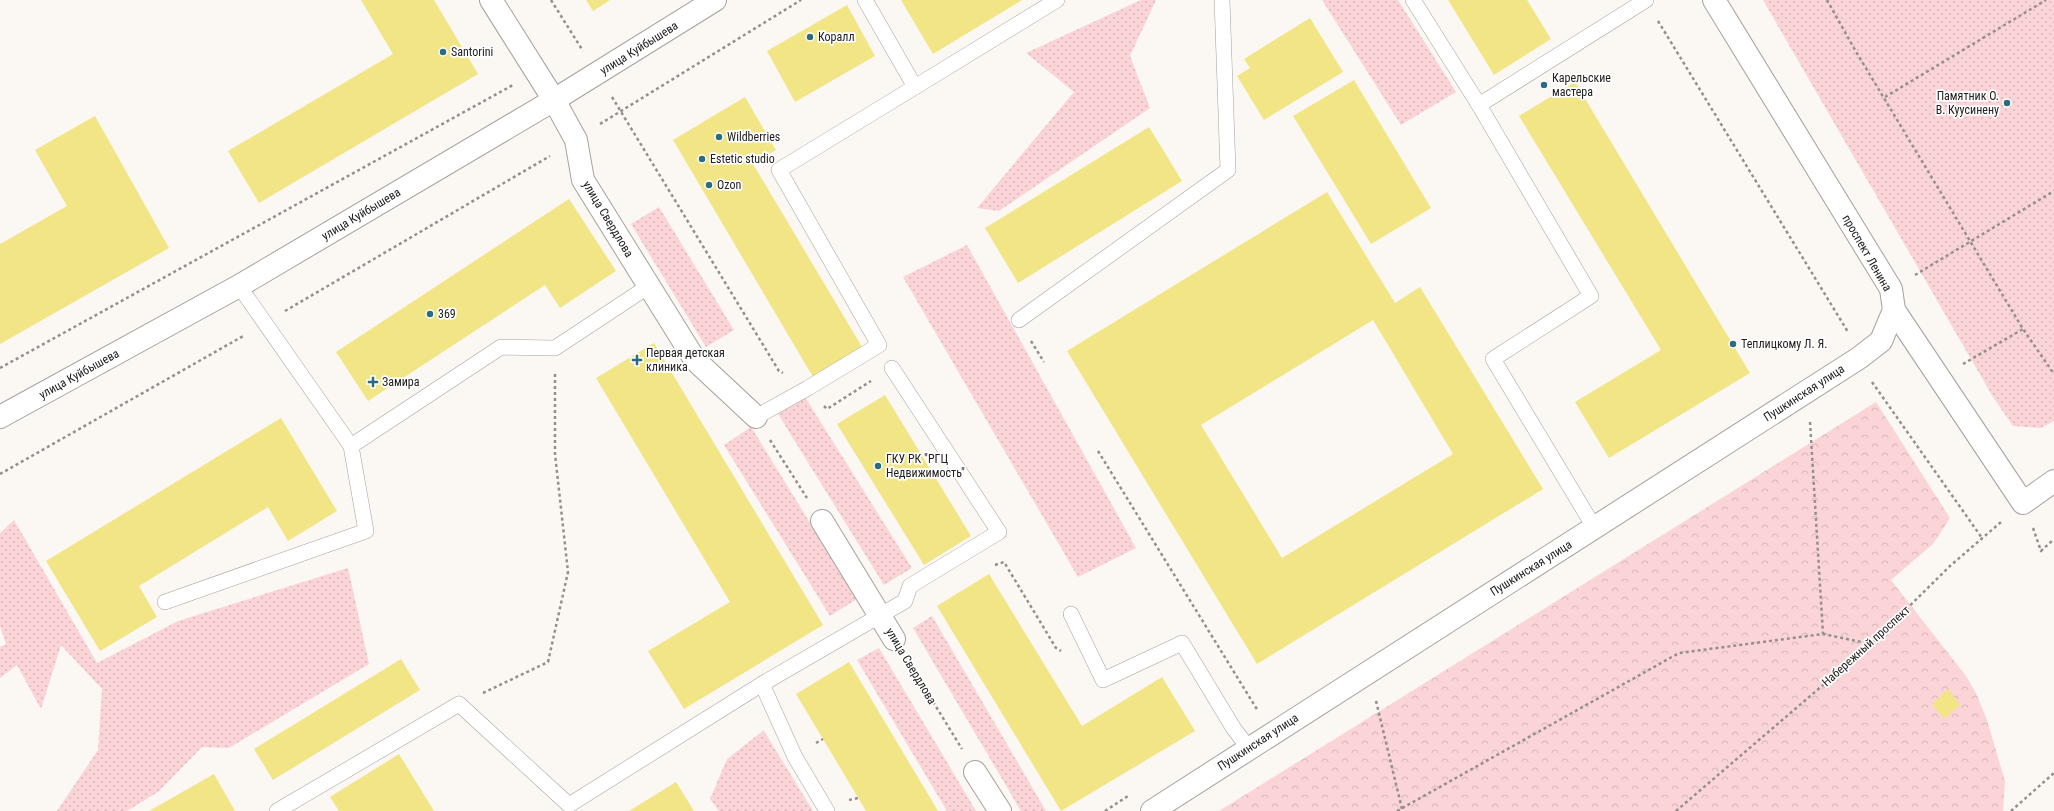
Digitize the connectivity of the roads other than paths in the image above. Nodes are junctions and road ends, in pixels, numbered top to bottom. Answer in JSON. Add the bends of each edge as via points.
{"nodes":[{"id":1,"x":491,"y":0,"type":"edge"},
{"id":2,"x":715,"y":0,"type":"edge"},
{"id":3,"x":865,"y":0,"type":"edge"},
{"id":4,"x":1057,"y":0,"type":"edge"},
{"id":5,"x":1222,"y":0,"type":"edge"},
{"id":6,"x":1413,"y":0,"type":"edge"},
{"id":7,"x":1646,"y":0,"type":"edge"},
{"id":8,"x":1714,"y":0,"type":"edge"},
{"id":9,"x":914,"y":87,"type":"junction"},
{"id":10,"x":554,"y":100,"type":"junction"},
{"id":11,"x":1479,"y":105,"type":"junction"},
{"id":12,"x":239,"y":286,"type":"junction"},
{"id":13,"x":649,"y":286,"type":"junction"},
{"id":14,"x":1892,"y":300,"type":"junction"},
{"id":15,"x":1019,"y":320,"type":"dead end"},
{"id":16,"x":892,"y":368,"type":"dead end"},
{"id":17,"x":0,"y":417,"type":"edge"},
{"id":18,"x":756,"y":417,"type":"joint"},
{"id":19,"x":351,"y":446,"type":"junction"},
{"id":20,"x":2054,"y":481,"type":"edge"},
{"id":21,"x":822,"y":521,"type":"dead end"},
{"id":22,"x":1594,"y":527,"type":"junction"},
{"id":23,"x":165,"y":602,"type":"dead end"},
{"id":24,"x":1070,"y":614,"type":"dead end"},
{"id":25,"x":880,"y":615,"type":"junction"},
{"id":26,"x":894,"y":639,"type":"road end"},
{"id":27,"x":762,"y":684,"type":"junction"},
{"id":28,"x":1248,"y":747,"type":"junction"},
{"id":29,"x":975,"y":772,"type":"road end"},
{"id":30,"x":277,"y":811,"type":"edge"},
{"id":31,"x":827,"y":811,"type":"edge"},
{"id":32,"x":1000,"y":811,"type":"edge"},
{"id":33,"x":1152,"y":811,"type":"edge"}],
"edges":[{"from":1,"to":10,"type":"street","name":"улица Свердлова"},
{"from":2,"to":10,"type":"street","name":"улица Куйбышева"},
{"from":3,"to":9,"type":"lane"},
{"from":4,"to":9,"type":"lane"},
{"from":5,"to":15,"type":"lane","via":[[1228,170]]},
{"from":6,"to":11,"type":"lane"},
{"from":7,"to":11,"type":"lane"},
{"from":8,"to":14,"type":"street","name":"проспект Ленина"},
{"from":9,"to":18,"type":"lane","via":[[778,170],[879,345]]},
{"from":10,"to":12,"type":"street","name":"улица Куйбышева"},
{"from":10,"to":13,"type":"street","name":"улица Свердлова","via":[[576,140],[583,180]]},
{"from":11,"to":22,"type":"lane","via":[[1591,296],[1493,359]]},
{"from":12,"to":17,"type":"street","name":"улица Куйбышева"},
{"from":12,"to":19,"type":"lane"},
{"from":13,"to":18,"type":"street","name":"улица Свердлова","via":[[695,360]]},
{"from":13,"to":19,"type":"lane","via":[[555,348],[501,347]]},
{"from":14,"to":20,"type":"street","name":"проспект Ленина","via":[[2023,503]]},
{"from":14,"to":22,"type":"street","name":"Пушкинская улица","via":[[1881,341],[1859,358]]},
{"from":16,"to":25,"type":"lane","via":[[999,532],[910,586],[905,600]]},
{"from":19,"to":23,"type":"lane","via":[[366,531]]},
{"from":21,"to":25,"type":"street","name":"улица Свердлова"},
{"from":22,"to":28,"type":"street","name":"Пушкинская улица"},
{"from":24,"to":28,"type":"lane","via":[[1103,680],[1182,643],[1234,729]]},
{"from":25,"to":26,"type":"street","name":"улица Свердлова"},
{"from":25,"to":27,"type":"lane"},
{"from":27,"to":30,"type":"lane","via":[[569,805],[459,704]]},
{"from":27,"to":31,"type":"lane","via":[[795,757]]},
{"from":28,"to":33,"type":"street","name":"Пушкинская улица"},
{"from":29,"to":32,"type":"street"}]}
